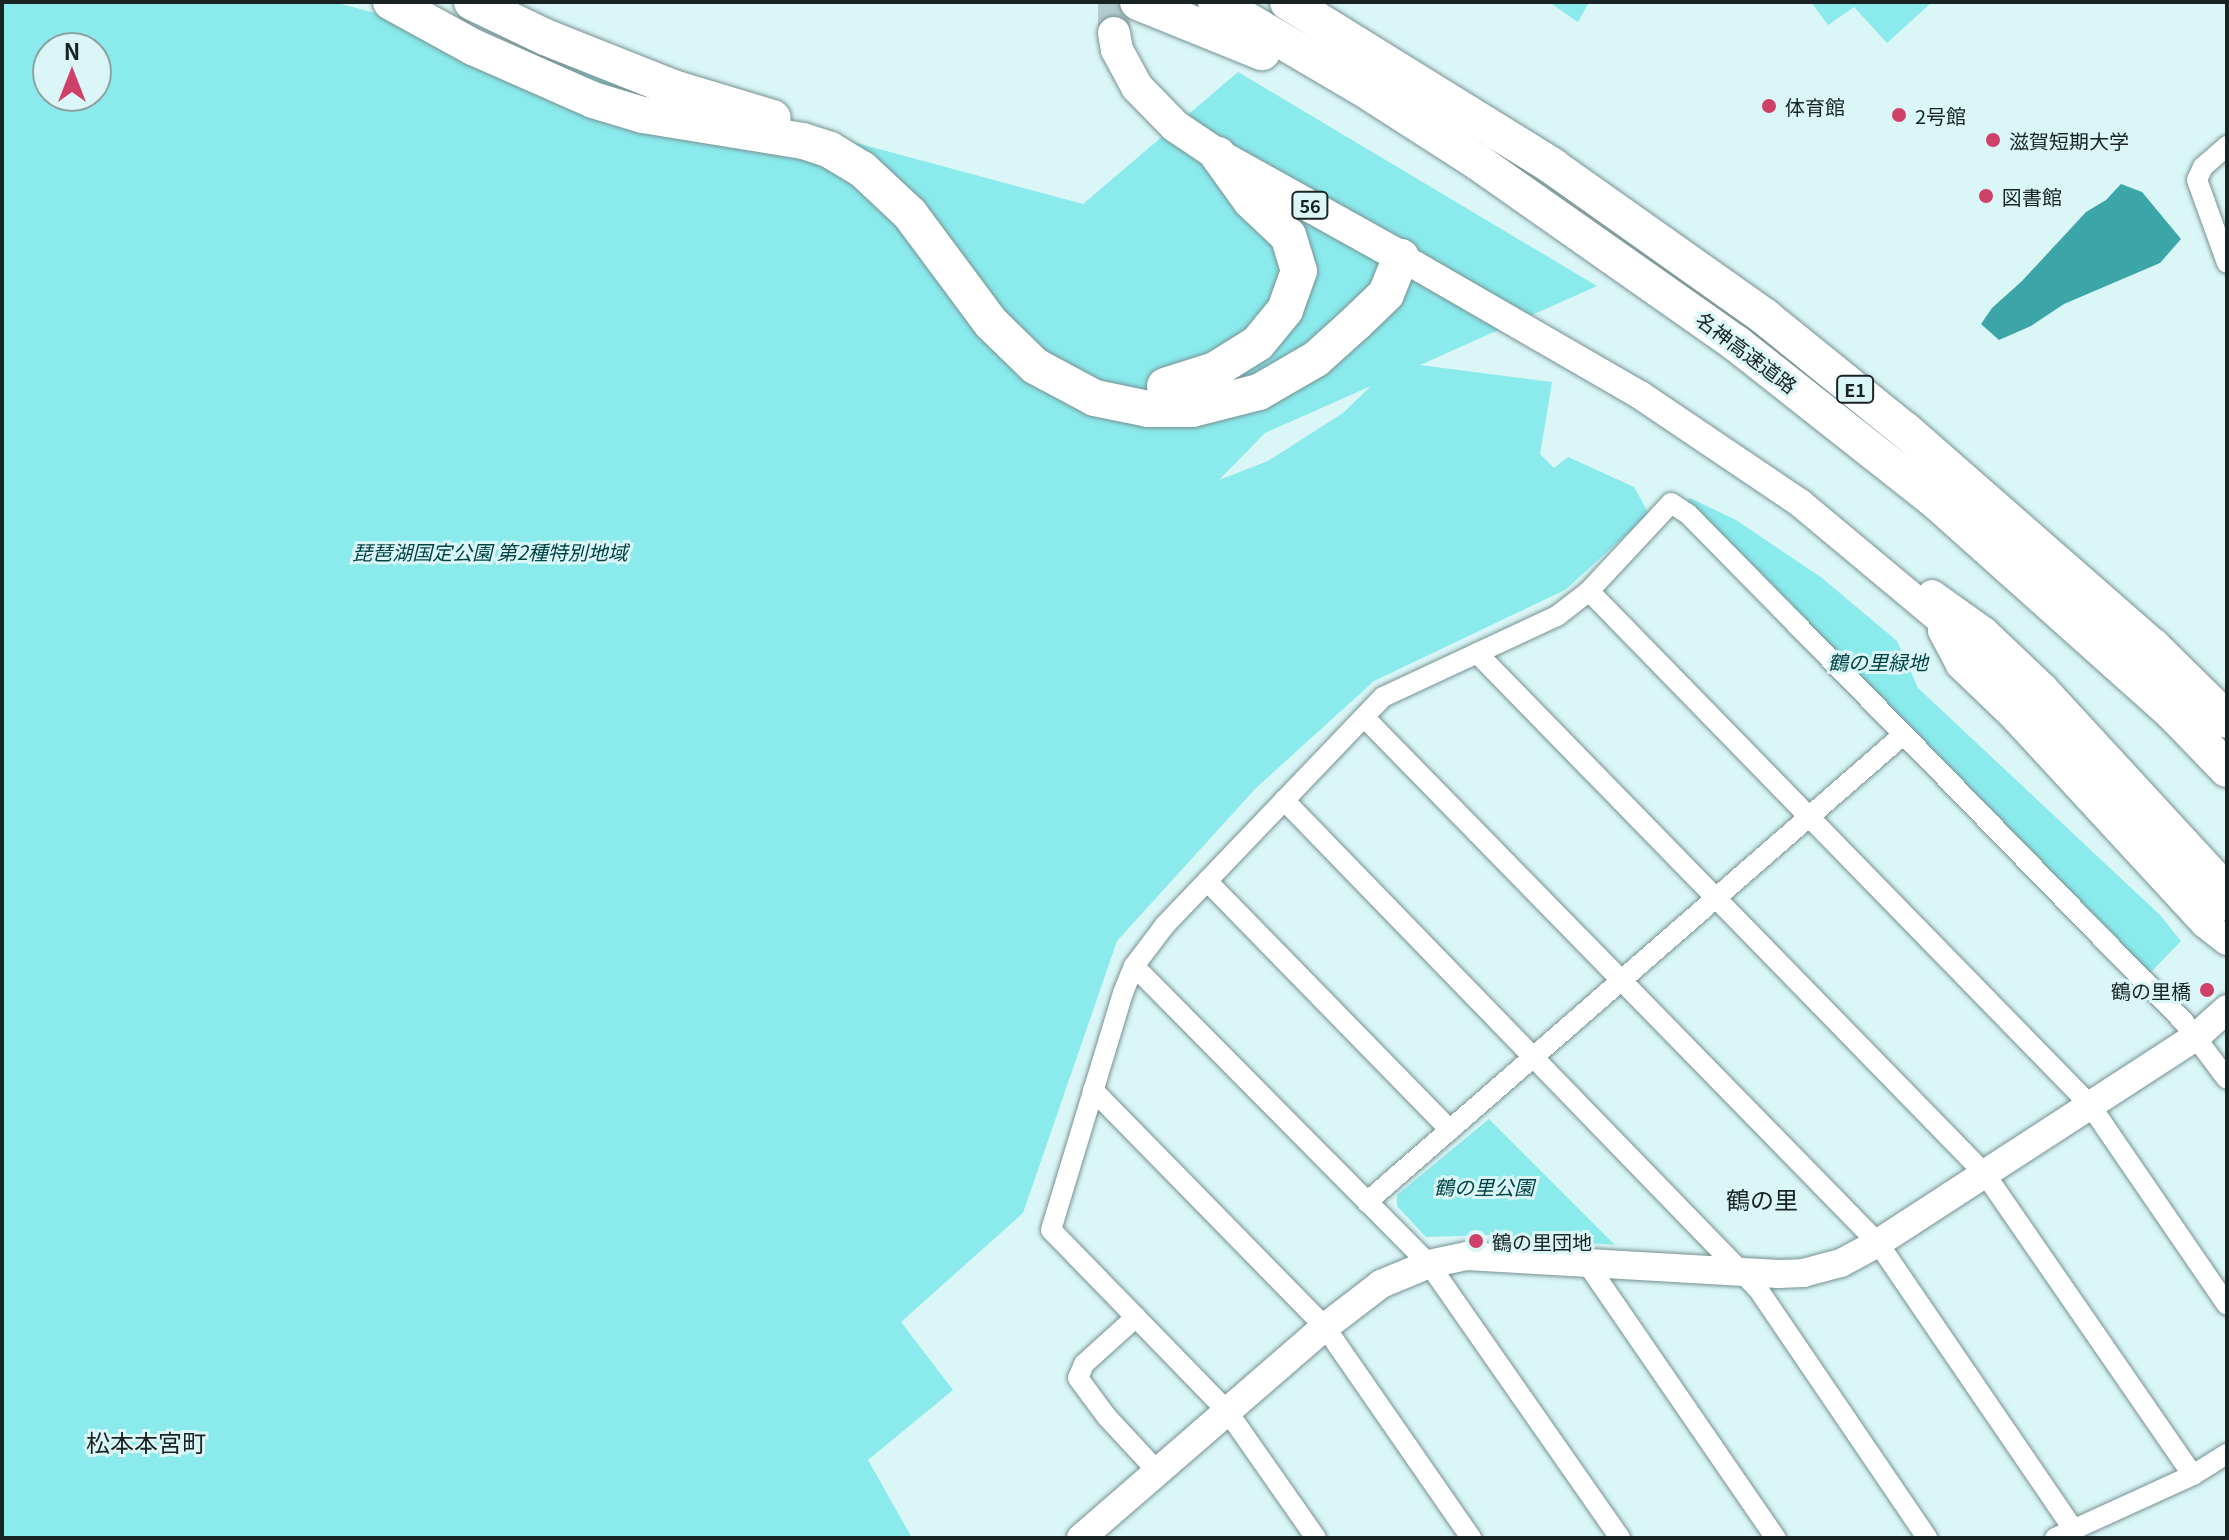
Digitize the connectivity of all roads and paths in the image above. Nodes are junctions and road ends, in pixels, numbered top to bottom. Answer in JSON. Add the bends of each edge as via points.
{"nodes":[{"id":1,"x":391,"y":2,"type":"edge"},
{"id":2,"x":472,"y":2,"type":"edge"},
{"id":3,"x":1138,"y":2,"type":"edge"},
{"id":4,"x":1216,"y":2,"type":"edge"},
{"id":5,"x":1288,"y":2,"type":"edge"},
{"id":6,"x":1332,"y":2,"type":"edge"},
{"id":7,"x":1114,"y":33,"type":"tunnel mouth"},
{"id":8,"x":1449,"y":99,"type":"junction"},
{"id":9,"x":2227,"y":146,"type":"edge"},
{"id":10,"x":1218,"y":155,"type":"junction"},
{"id":11,"x":1401,"y":257,"type":"junction"},
{"id":12,"x":2227,"y":263,"type":"edge"},
{"id":13,"x":1646,"y":277,"type":"junction"},
{"id":14,"x":1165,"y":386,"type":"junction"},
{"id":15,"x":1874,"y":564,"type":"junction"},
{"id":16,"x":1589,"y":591,"type":"junction"},
{"id":17,"x":1937,"y":617,"type":"junction"},
{"id":18,"x":1477,"y":653,"type":"junction"},
{"id":19,"x":1364,"y":717,"type":"junction"},
{"id":20,"x":2227,"y":720,"type":"edge"},
{"id":21,"x":1904,"y":734,"type":"junction"},
{"id":22,"x":2227,"y":769,"type":"edge"},
{"id":23,"x":1284,"y":800,"type":"junction"},
{"id":24,"x":1810,"y":816,"type":"junction"},
{"id":25,"x":1207,"y":881,"type":"junction"},
{"id":26,"x":2223,"y":897,"type":"edge"},
{"id":27,"x":1716,"y":898,"type":"junction"},
{"id":28,"x":2227,"y":941,"type":"edge"},
{"id":29,"x":1134,"y":966,"type":"junction"},
{"id":30,"x":1621,"y":981,"type":"junction"},
{"id":31,"x":2227,"y":1009,"type":"edge"},
{"id":32,"x":2197,"y":1036,"type":"junction"},
{"id":33,"x":1534,"y":1056,"type":"junction"},
{"id":34,"x":2227,"y":1079,"type":"edge"},
{"id":35,"x":1093,"y":1090,"type":"junction"},
{"id":36,"x":2090,"y":1105,"type":"junction"},
{"id":37,"x":1450,"y":1130,"type":"junction"},
{"id":38,"x":1985,"y":1174,"type":"junction"},
{"id":39,"x":1367,"y":1202,"type":"junction"},
{"id":40,"x":1878,"y":1243,"type":"junction"},
{"id":41,"x":1586,"y":1262,"type":"junction"},
{"id":42,"x":1429,"y":1264,"type":"junction"},
{"id":43,"x":1743,"y":1273,"type":"junction"},
{"id":44,"x":2227,"y":1305,"type":"edge"},
{"id":45,"x":1136,"y":1317,"type":"junction"},
{"id":46,"x":1325,"y":1327,"type":"junction"},
{"id":47,"x":1227,"y":1411,"type":"junction"},
{"id":48,"x":2227,"y":1454,"type":"edge"},
{"id":49,"x":1158,"y":1472,"type":"junction"},
{"id":50,"x":2193,"y":1475,"type":"junction"},
{"id":51,"x":2065,"y":1534,"type":"edge"},
{"id":52,"x":1081,"y":1538,"type":"edge"},
{"id":53,"x":1316,"y":1538,"type":"edge"},
{"id":54,"x":1471,"y":1538,"type":"edge"},
{"id":55,"x":1620,"y":1538,"type":"edge"},
{"id":56,"x":1776,"y":1538,"type":"edge"},
{"id":57,"x":1927,"y":1538,"type":"edge"}],
"edges":[{"from":1,"to":11,"type":"highway","via":[[473,47],[593,100],[643,115],[830,150],[862,169],[910,214],[991,323],[1035,366],[1095,398],[1148,409],[1192,409],[1259,392],[1316,359],[1357,322],[1386,294]]},
{"from":2,"to":14,"type":"highway","via":[[673,88],[858,148],[930,209],[1010,317],[1039,345],[1121,383]]},
{"from":3,"to":13,"type":"highway","via":[[1257,50]]},
{"from":4,"to":13,"type":"highway","name":"名神高速道路","number":"E1","via":[[1372,94]]},
{"from":5,"to":8,"type":"highway","name":"名神高速道路","number":"E1"},
{"from":6,"to":8,"type":"highway"},
{"from":7,"to":10,"type":"main road","number":"56","via":[[1126,70],[1152,105]]},
{"from":8,"to":20,"type":"highway","name":"名神高速道路","number":"E1","via":[[1765,317],[1941,461],[2152,646]]},
{"from":9,"to":12,"type":"street","via":[[2203,167],[2197,180]]},
{"from":10,"to":11,"type":"main road","number":"56"},
{"from":10,"to":14,"type":"highway","via":[[1251,201],[1288,236],[1299,271],[1285,310],[1258,343],[1215,370]]},
{"from":11,"to":14,"type":"highway","via":[[1276,363],[1206,386]]},
{"from":11,"to":15,"type":"street","via":[[1640,395],[1800,503]]},
{"from":13,"to":22,"type":"highway","name":"名神高速道路","number":"E1","via":[[1838,420],[1936,501],[2172,712]]},
{"from":15,"to":17,"type":"street"},
{"from":15,"to":26,"type":"street","via":[[1943,600],[2044,688]]},
{"from":16,"to":18,"type":"street","via":[[1557,616]]},
{"from":16,"to":21,"type":"street","via":[[1671,503],[1688,514]]},
{"from":16,"to":24,"type":"street"},
{"from":17,"to":26,"type":"street"},
{"from":17,"to":28,"type":"street","via":[[1960,665]]},
{"from":18,"to":19,"type":"street","via":[[1401,685]]},
{"from":18,"to":27,"type":"street"},
{"from":19,"to":23,"type":"street"},
{"from":19,"to":30,"type":"street"},
{"from":21,"to":24,"type":"street"},
{"from":21,"to":32,"type":"street"},
{"from":23,"to":25,"type":"street"},
{"from":23,"to":33,"type":"street"},
{"from":24,"to":27,"type":"street"},
{"from":24,"to":36,"type":"street"},
{"from":25,"to":29,"type":"street"},
{"from":25,"to":37,"type":"street"},
{"from":27,"to":30,"type":"street"},
{"from":27,"to":38,"type":"street"},
{"from":29,"to":35,"type":"street"},
{"from":29,"to":39,"type":"street"},
{"from":30,"to":33,"type":"street"},
{"from":30,"to":40,"type":"street"},
{"from":31,"to":32,"type":"street"},
{"from":32,"to":34,"type":"street"},
{"from":32,"to":36,"type":"street"},
{"from":33,"to":37,"type":"street"},
{"from":33,"to":43,"type":"street"},
{"from":35,"to":45,"type":"street","via":[[1051,1230]]},
{"from":35,"to":46,"type":"street"},
{"from":36,"to":38,"type":"street"},
{"from":36,"to":44,"type":"street"},
{"from":37,"to":39,"type":"street"},
{"from":38,"to":40,"type":"street"},
{"from":38,"to":50,"type":"street"},
{"from":39,"to":42,"type":"street"},
{"from":40,"to":43,"type":"street","via":[[1821,1269]]},
{"from":40,"to":51,"type":"street"},
{"from":41,"to":42,"type":"street","via":[[1492,1256]]},
{"from":41,"to":43,"type":"street"},
{"from":41,"to":56,"type":"street"},
{"from":42,"to":46,"type":"street","via":[[1366,1293]]},
{"from":42,"to":55,"type":"street"},
{"from":43,"to":57,"type":"street"},
{"from":45,"to":47,"type":"street"},
{"from":45,"to":49,"type":"street","via":[[1084,1364],[1078,1378]]},
{"from":46,"to":47,"type":"street"},
{"from":46,"to":54,"type":"street"},
{"from":47,"to":49,"type":"street"},
{"from":47,"to":53,"type":"street"},
{"from":48,"to":50,"type":"street"},
{"from":49,"to":52,"type":"street"},
{"from":50,"to":51,"type":"street"}]}
